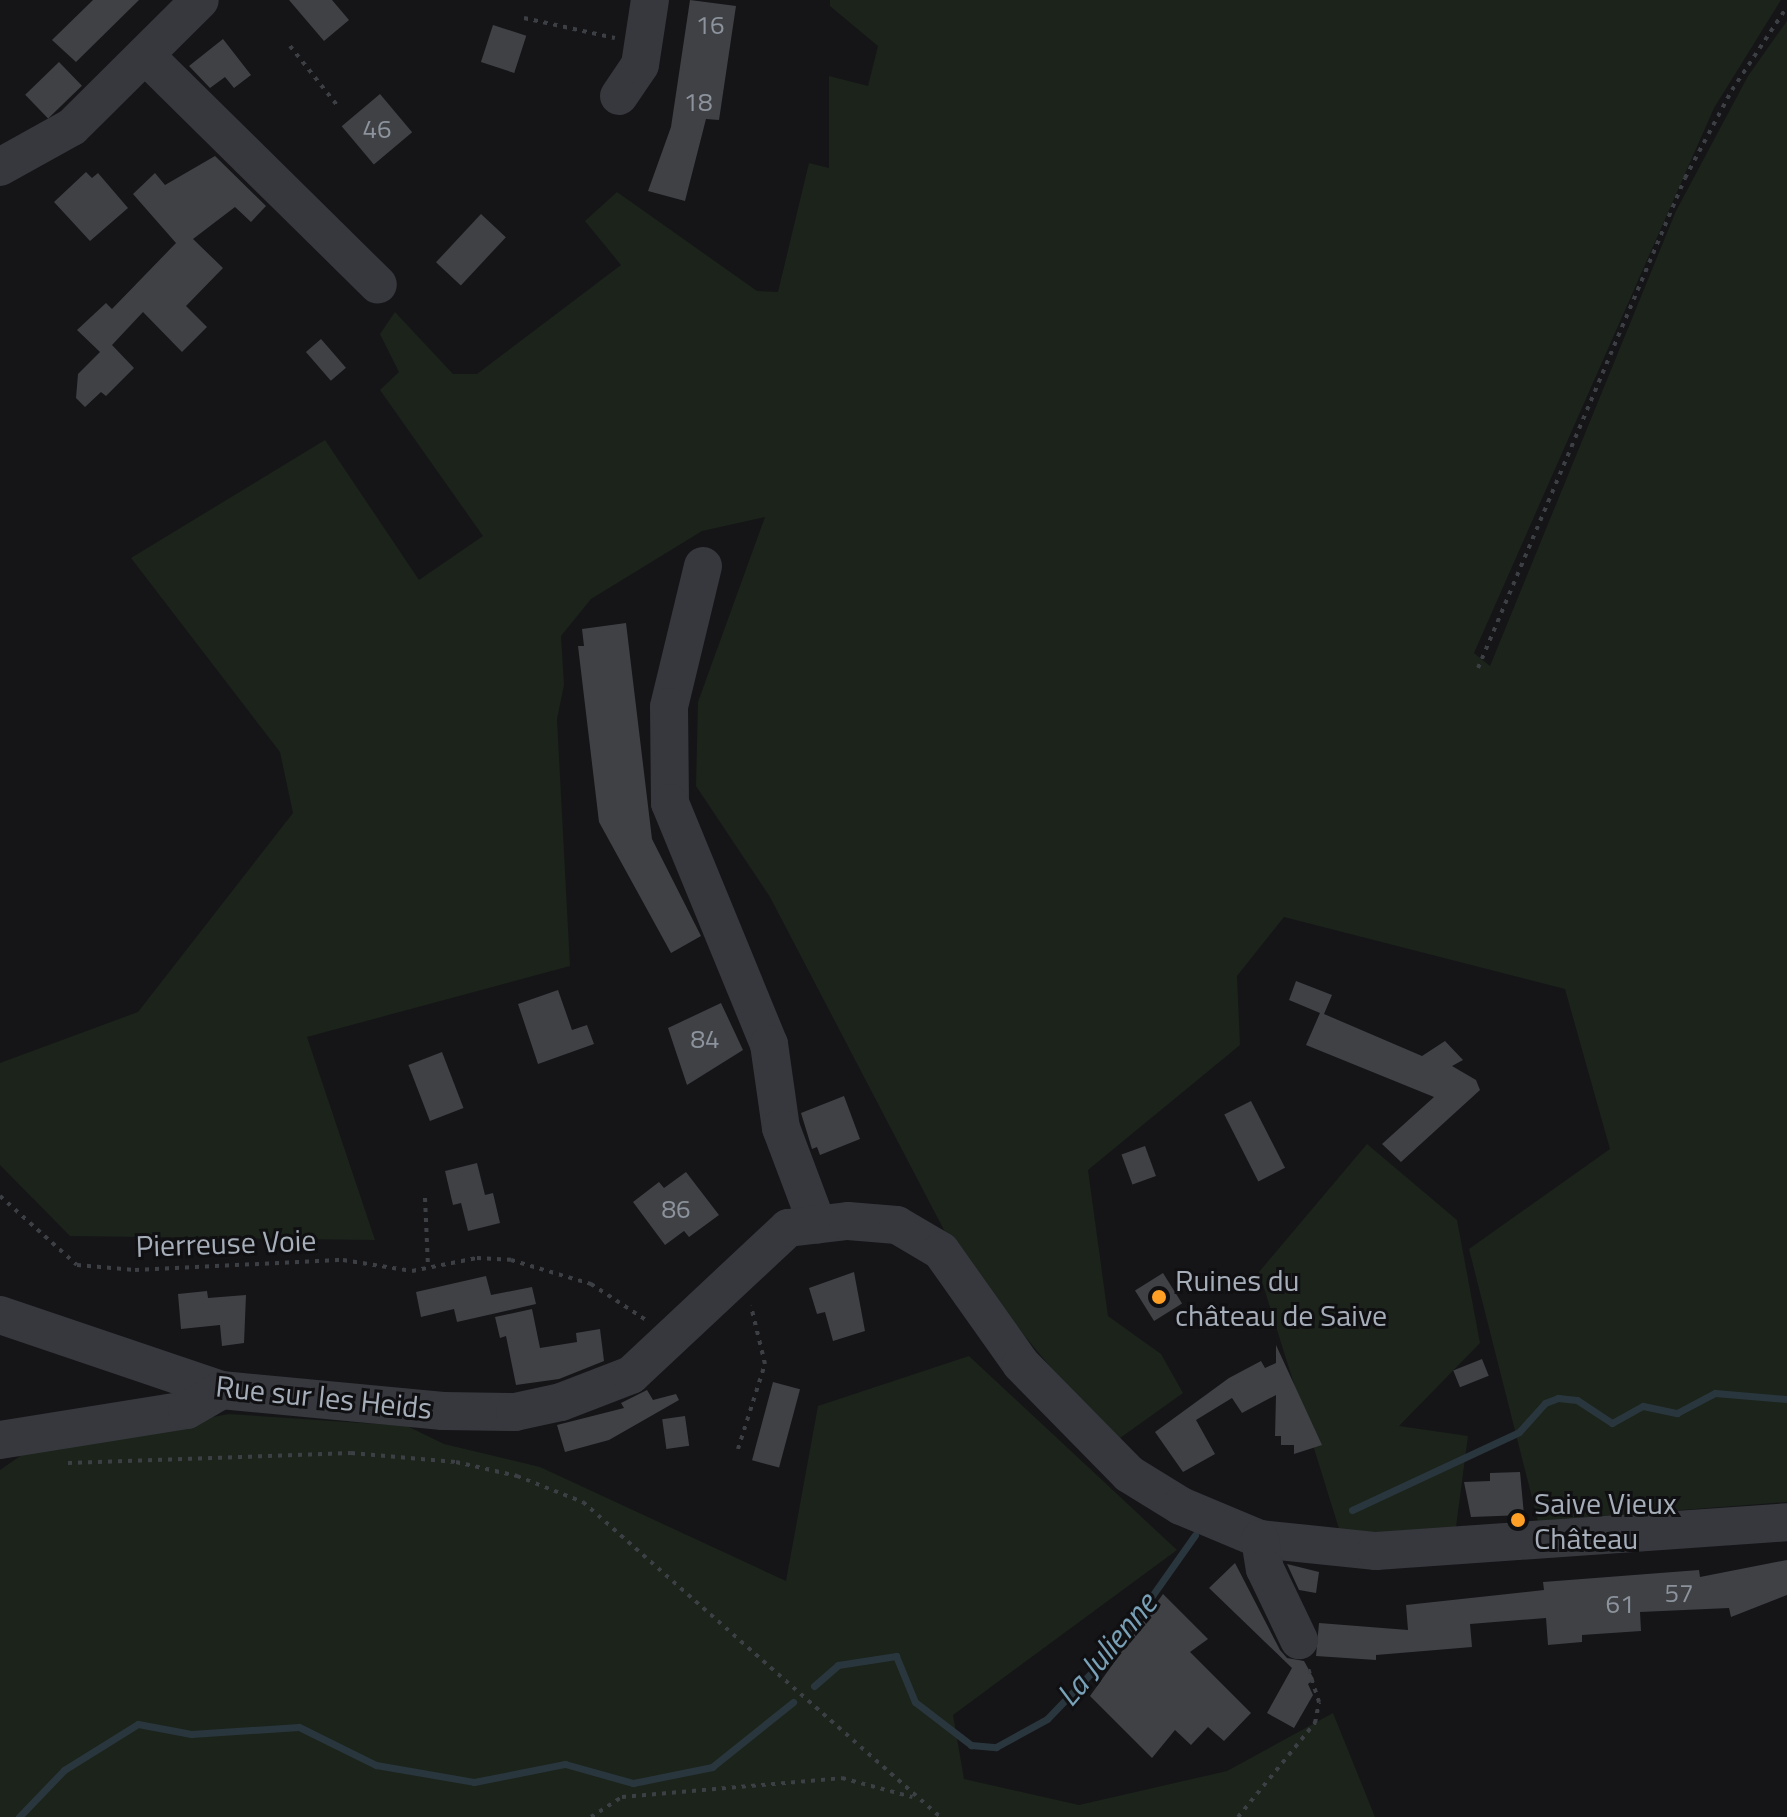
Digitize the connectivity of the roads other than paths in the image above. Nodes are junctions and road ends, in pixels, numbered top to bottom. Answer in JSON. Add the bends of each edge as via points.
{"nodes":[{"id":1,"x":200,"y":0,"type":"edge"},
{"id":2,"x":650,"y":0,"type":"edge"},
{"id":3,"x":145,"y":55,"type":"junction"},
{"id":4,"x":619,"y":96,"type":"dead end"},
{"id":5,"x":0,"y":167,"type":"edge"},
{"id":6,"x":378,"y":285,"type":"dead end"},
{"id":7,"x":703,"y":566,"type":"dead end"},
{"id":8,"x":817,"y":1224,"type":"junction"},
{"id":9,"x":0,"y":1315,"type":"edge"},
{"id":10,"x":221,"y":1390,"type":"junction"},
{"id":11,"x":0,"y":1440,"type":"edge"},
{"id":12,"x":1787,"y":1522,"type":"edge"},
{"id":13,"x":1260,"y":1539,"type":"junction"},
{"id":14,"x":1299,"y":1640,"type":"road end"}],
"edges":[{"from":1,"to":3,"type":"street"},
{"from":2,"to":4,"type":"street","via":[[640,65]]},
{"from":3,"to":5,"type":"street","via":[[72,127]]},
{"from":3,"to":6,"type":"street"},
{"from":7,"to":8,"type":"street","via":[[669,707],[670,803],[769,1044],[781,1128]]},
{"from":8,"to":10,"type":"street","name":"Rue sur les Heids","via":[[788,1228],[631,1375],[561,1402],[515,1412],[443,1411]]},
{"from":8,"to":13,"type":"street","name":"Rue sur les Heids","via":[[897,1225],[941,1251],[1021,1364],[1129,1474],[1181,1506]]},
{"from":9,"to":10,"type":"street","name":"Rue sur les Heids"},
{"from":10,"to":11,"type":"street","via":[[187,1410]]},
{"from":12,"to":13,"type":"street","name":"Rue sur les Heids","via":[[1376,1551]]},
{"from":13,"to":14,"type":"street","via":[[1265,1569]]}]}
